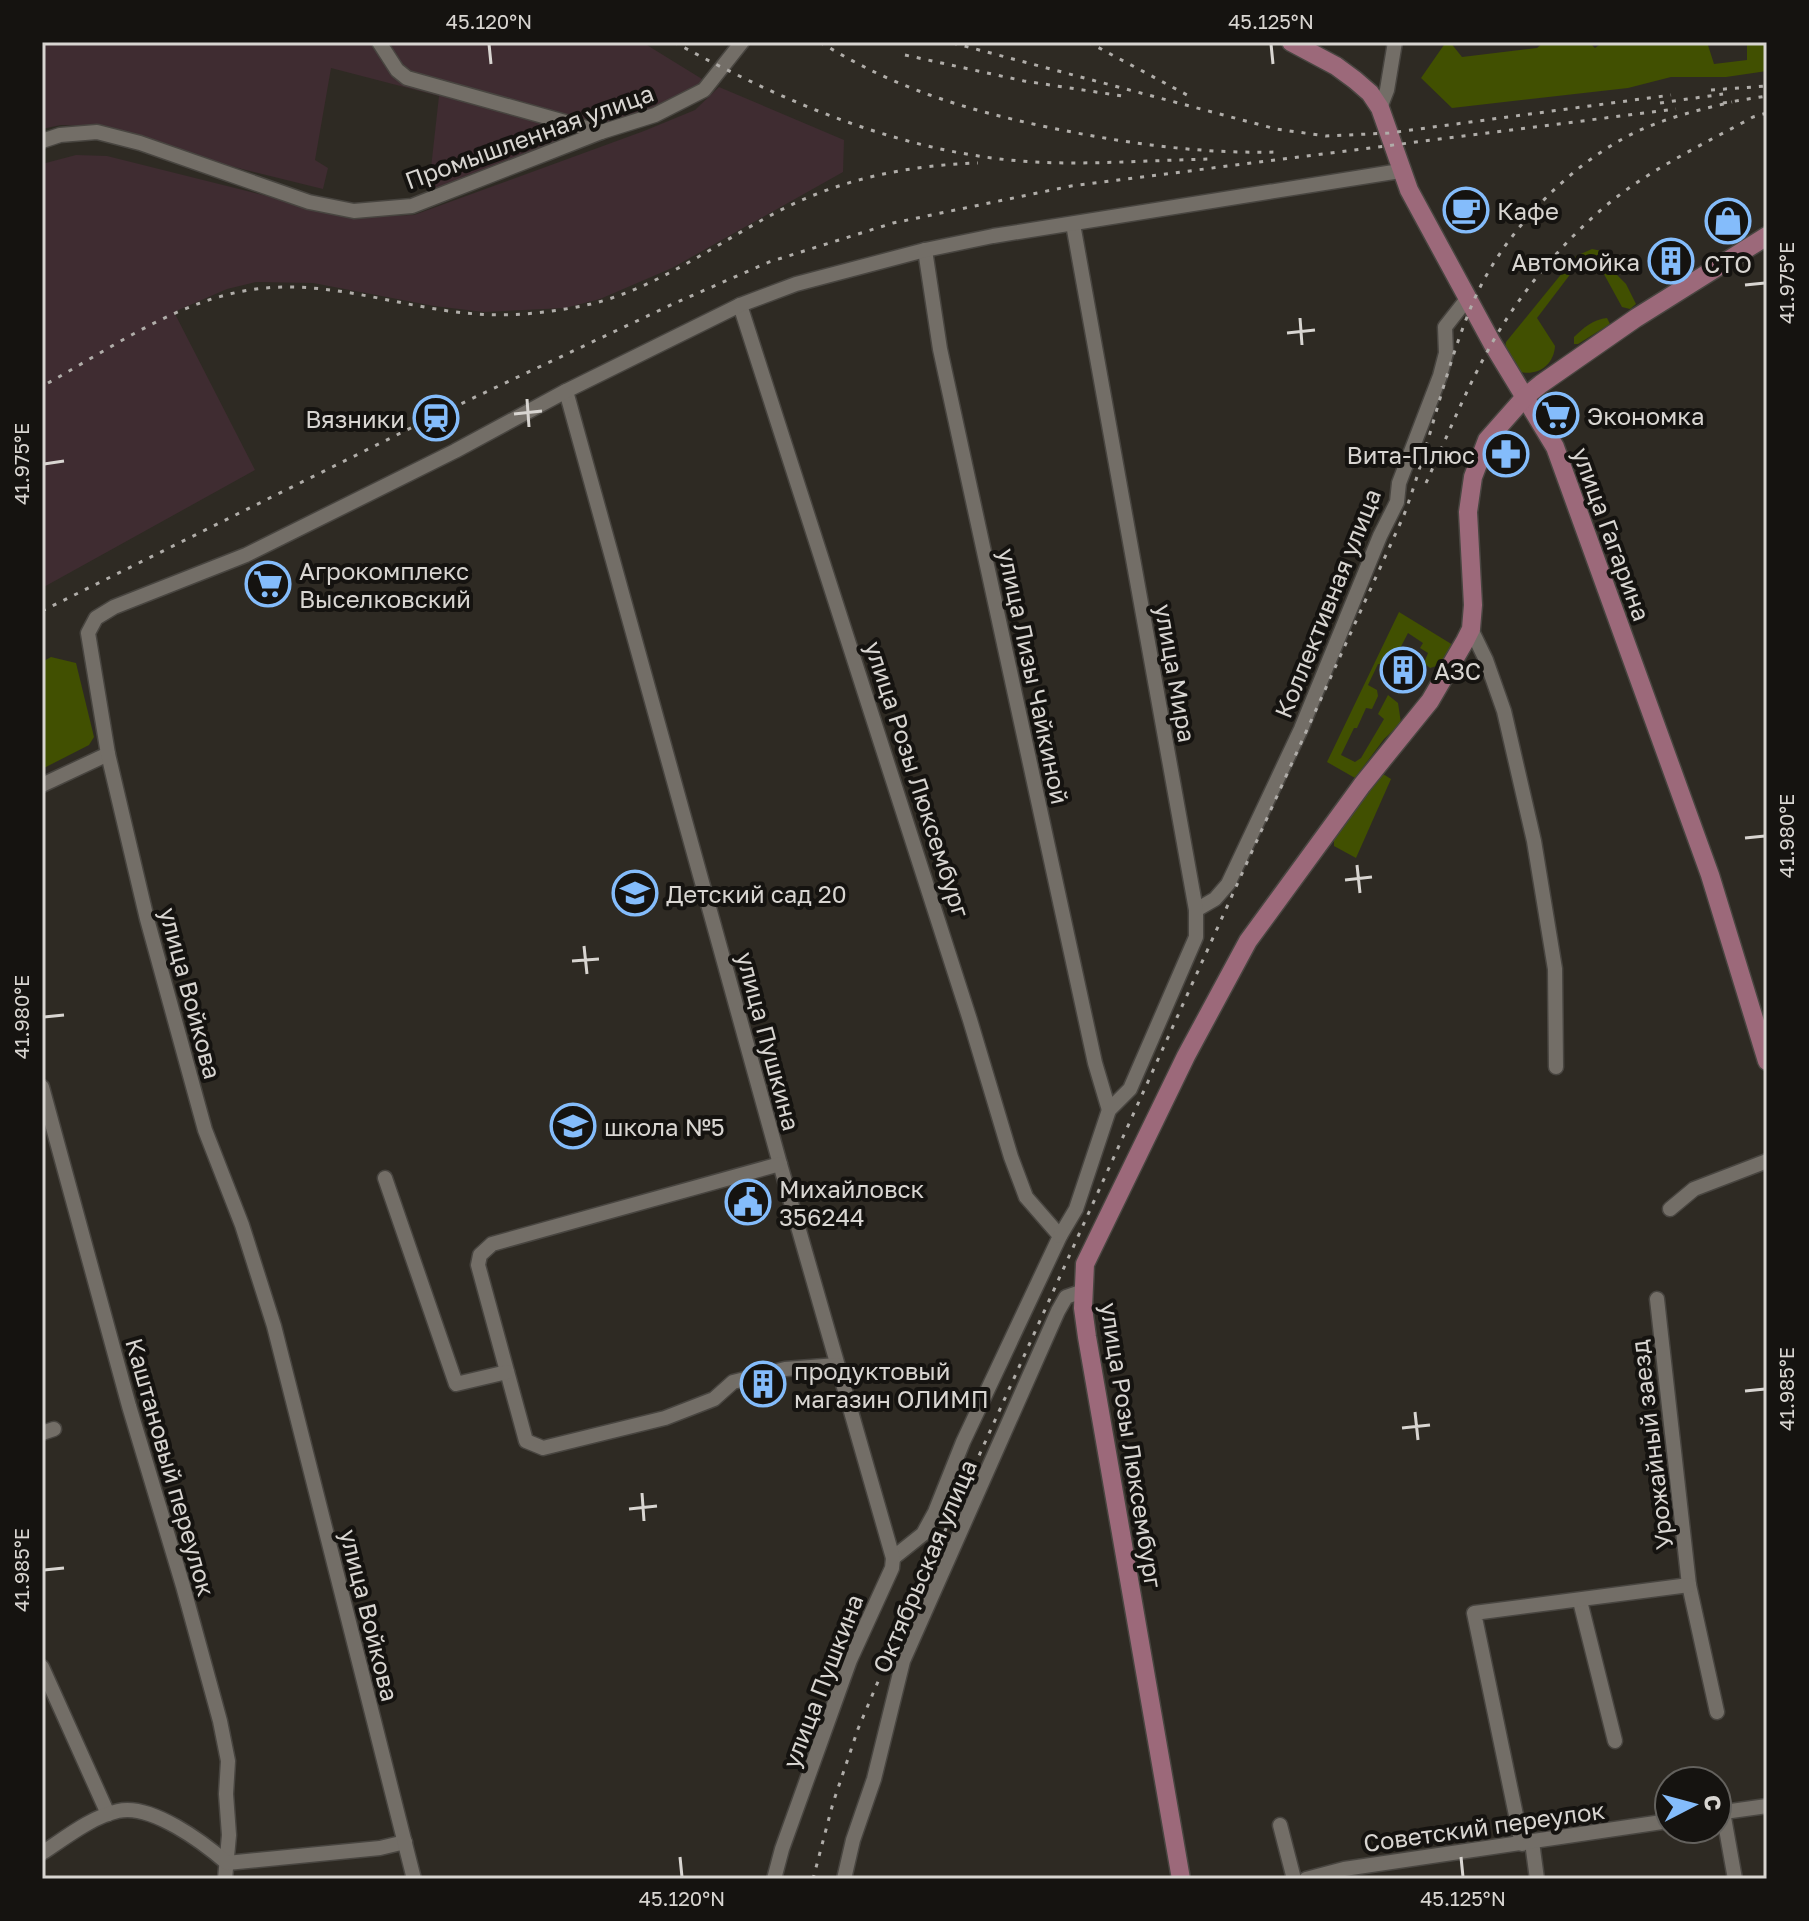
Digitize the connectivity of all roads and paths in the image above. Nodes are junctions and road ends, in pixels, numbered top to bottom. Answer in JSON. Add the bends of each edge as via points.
{"nodes":[{"id":1,"x":379,"y":42,"type":"edge"},
{"id":2,"x":742,"y":42,"type":"edge"},
{"id":3,"x":1291,"y":42,"type":"edge"},
{"id":4,"x":1395,"y":42,"type":"edge"},
{"id":5,"x":1380,"y":108,"type":"junction"},
{"id":6,"x":601,"y":132,"type":"junction"},
{"id":7,"x":42,"y":141,"type":"edge"},
{"id":8,"x":1400,"y":171,"type":"junction"},
{"id":9,"x":1073,"y":224,"type":"junction"},
{"id":10,"x":1767,"y":236,"type":"edge"},
{"id":11,"x":925,"y":250,"type":"junction"},
{"id":12,"x":1467,"y":299,"type":"junction"},
{"id":13,"x":740,"y":305,"type":"junction"},
{"id":14,"x":566,"y":391,"type":"junction"},
{"id":15,"x":1525,"y":397,"type":"junction"},
{"id":16,"x":1471,"y":629,"type":"junction"},
{"id":17,"x":108,"y":754,"type":"junction"},
{"id":18,"x":42,"y":785,"type":"edge"},
{"id":19,"x":1196,"y":910,"type":"junction"},
{"id":20,"x":1767,"y":1061,"type":"edge"},
{"id":21,"x":1556,"y":1067,"type":"dead end"},
{"id":22,"x":42,"y":1087,"type":"edge"},
{"id":23,"x":1109,"y":1110,"type":"junction"},
{"id":24,"x":1767,"y":1161,"type":"edge"},
{"id":25,"x":780,"y":1164,"type":"junction"},
{"id":26,"x":385,"y":1178,"type":"dead end"},
{"id":27,"x":1670,"y":1209,"type":"dead end"},
{"id":28,"x":1060,"y":1236,"type":"junction"},
{"id":29,"x":1083,"y":1291,"type":"junction"},
{"id":30,"x":1657,"y":1299,"type":"dead end"},
{"id":31,"x":837,"y":1365,"type":"junction"},
{"id":32,"x":507,"y":1372,"type":"junction"},
{"id":33,"x":893,"y":1558,"type":"junction"},
{"id":34,"x":1689,"y":1585,"type":"junction"},
{"id":35,"x":1580,"y":1601,"type":"junction"},
{"id":36,"x":42,"y":1667,"type":"edge"},
{"id":37,"x":1717,"y":1712,"type":"dead end"},
{"id":38,"x":1615,"y":1741,"type":"dead end"},
{"id":39,"x":1767,"y":1806,"type":"edge"},
{"id":40,"x":1733,"y":1811,"type":"edge"},
{"id":41,"x":108,"y":1814,"type":"junction"},
{"id":42,"x":1653,"y":1823,"type":"edge"},
{"id":43,"x":1280,"y":1825,"type":"dead end"},
{"id":44,"x":405,"y":1842,"type":"junction"},
{"id":45,"x":1527,"y":1843,"type":"junction"},
{"id":46,"x":1727,"y":1845,"type":"edge"},
{"id":47,"x":42,"y":1853,"type":"edge"},
{"id":48,"x":227,"y":1863,"type":"junction"},
{"id":49,"x":225,"y":1879,"type":"edge"},
{"id":50,"x":414,"y":1879,"type":"edge"},
{"id":51,"x":774,"y":1879,"type":"edge"},
{"id":52,"x":844,"y":1879,"type":"edge"},
{"id":53,"x":1181,"y":1879,"type":"edge"},
{"id":54,"x":1294,"y":1879,"type":"edge"},
{"id":55,"x":1306,"y":1879,"type":"edge"},
{"id":56,"x":1537,"y":1879,"type":"edge"},
{"id":57,"x":1735,"y":1879,"type":"edge"}],
"edges":[{"from":1,"to":6,"type":"street","via":[[407,78]]},
{"from":2,"to":6,"type":"street","name":"Промышленная улица","via":[[704,90],[655,115]]},
{"from":3,"to":5,"type":"main road","name":"улица Гагарина","via":[[1355,80]]},
{"from":4,"to":5,"type":"street"},
{"from":5,"to":8,"type":"main road","name":"улица Гагарина"},
{"from":6,"to":7,"type":"street","name":"Промышленная улица","via":[[412,206],[354,211],[309,202],[110,135],[86,132]]},
{"from":8,"to":9,"type":"street"},
{"from":8,"to":12,"type":"main road","name":"улица Гагарина"},
{"from":9,"to":11,"type":"street"},
{"from":9,"to":19,"type":"street","name":"улица Мира"},
{"from":10,"to":15,"type":"main road","name":"улица Розы Люксембург","via":[[1636,318]]},
{"from":11,"to":13,"type":"street","via":[[796,284]]},
{"from":11,"to":23,"type":"street","name":"улица Лизы Чайкиной","via":[[940,349]]},
{"from":12,"to":15,"type":"main road","name":"улица Гагарина"},
{"from":12,"to":19,"type":"street","name":"Коллективная улица","via":[[1445,327],[1440,376],[1399,483],[1397,502],[1301,729],[1228,884]]},
{"from":13,"to":14,"type":"street"},
{"from":13,"to":28,"type":"street","name":"улица Розы Люксембург","via":[[1011,1157],[1026,1197]]},
{"from":14,"to":17,"type":"street","name":"улица Войкова","via":[[246,555],[96,618],[88,633]]},
{"from":14,"to":25,"type":"street","name":"улица Пушкина"},
{"from":15,"to":16,"type":"main road","name":"улица Розы Люксембург","via":[[1487,440],[1473,477],[1468,512]]},
{"from":15,"to":20,"type":"main road","name":"улица Гагарина","via":[[1555,447],[1611,596],[1710,875]]},
{"from":16,"to":21,"type":"street","via":[[1504,711],[1534,841],[1555,969]]},
{"from":16,"to":29,"type":"main road","name":"улица Розы Люксембург","via":[[1430,701],[1248,941],[1085,1264]]},
{"from":17,"to":18,"type":"street"},
{"from":17,"to":44,"type":"street","name":"улица Войкова","via":[[205,1130],[274,1326]]},
{"from":19,"to":23,"type":"street","name":"улица Мира","via":[[1196,937],[1130,1089]]},
{"from":22,"to":48,"type":"street","name":"Каштановый переулок","via":[[220,1721],[228,1761]]},
{"from":23,"to":28,"type":"street","via":[[1076,1209]]},
{"from":24,"to":27,"type":"street","via":[[1694,1189]]},
{"from":25,"to":31,"type":"street","name":"улица Пушкина"},
{"from":25,"to":32,"type":"street","via":[[492,1244],[478,1265]]},
{"from":26,"to":32,"type":"street","via":[[456,1384]]},
{"from":28,"to":33,"type":"street","via":[[935,1512],[923,1534]]},
{"from":29,"to":52,"type":"street","name":"Октябрьская улица","via":[[1066,1297],[1058,1311],[903,1661]]},
{"from":29,"to":53,"type":"main road","name":"улица Розы Люксембург"},
{"from":30,"to":34,"type":"street","name":"Урожайный заезд"},
{"from":31,"to":32,"type":"street","via":[[785,1369],[733,1382],[714,1399],[665,1418],[543,1448],[526,1441]]},
{"from":31,"to":33,"type":"street","name":"улица Пушкина"},
{"from":33,"to":51,"type":"street","name":"улица Пушкина","via":[[850,1660]]},
{"from":34,"to":35,"type":"street"},
{"from":34,"to":37,"type":"street","name":"Урожайный заезд"},
{"from":35,"to":38,"type":"street"},
{"from":35,"to":45,"type":"street","via":[[1474,1613]]},
{"from":36,"to":41,"type":"street"},
{"from":39,"to":40,"type":"street"},
{"from":41,"to":47,"type":"street"},
{"from":41,"to":48,"type":"street","via":[[136,1810],[176,1826]]},
{"from":42,"to":45,"type":"street","name":"Советский переулок"},
{"from":43,"to":54,"type":"street"},
{"from":44,"to":48,"type":"street"},
{"from":44,"to":50,"type":"street","name":"улица Войкова"},
{"from":45,"to":55,"type":"street","name":"Советский переулок"},
{"from":45,"to":56,"type":"street"},
{"from":46,"to":57,"type":"street"},
{"from":48,"to":49,"type":"street","name":"Каштановый переулок"}]}
